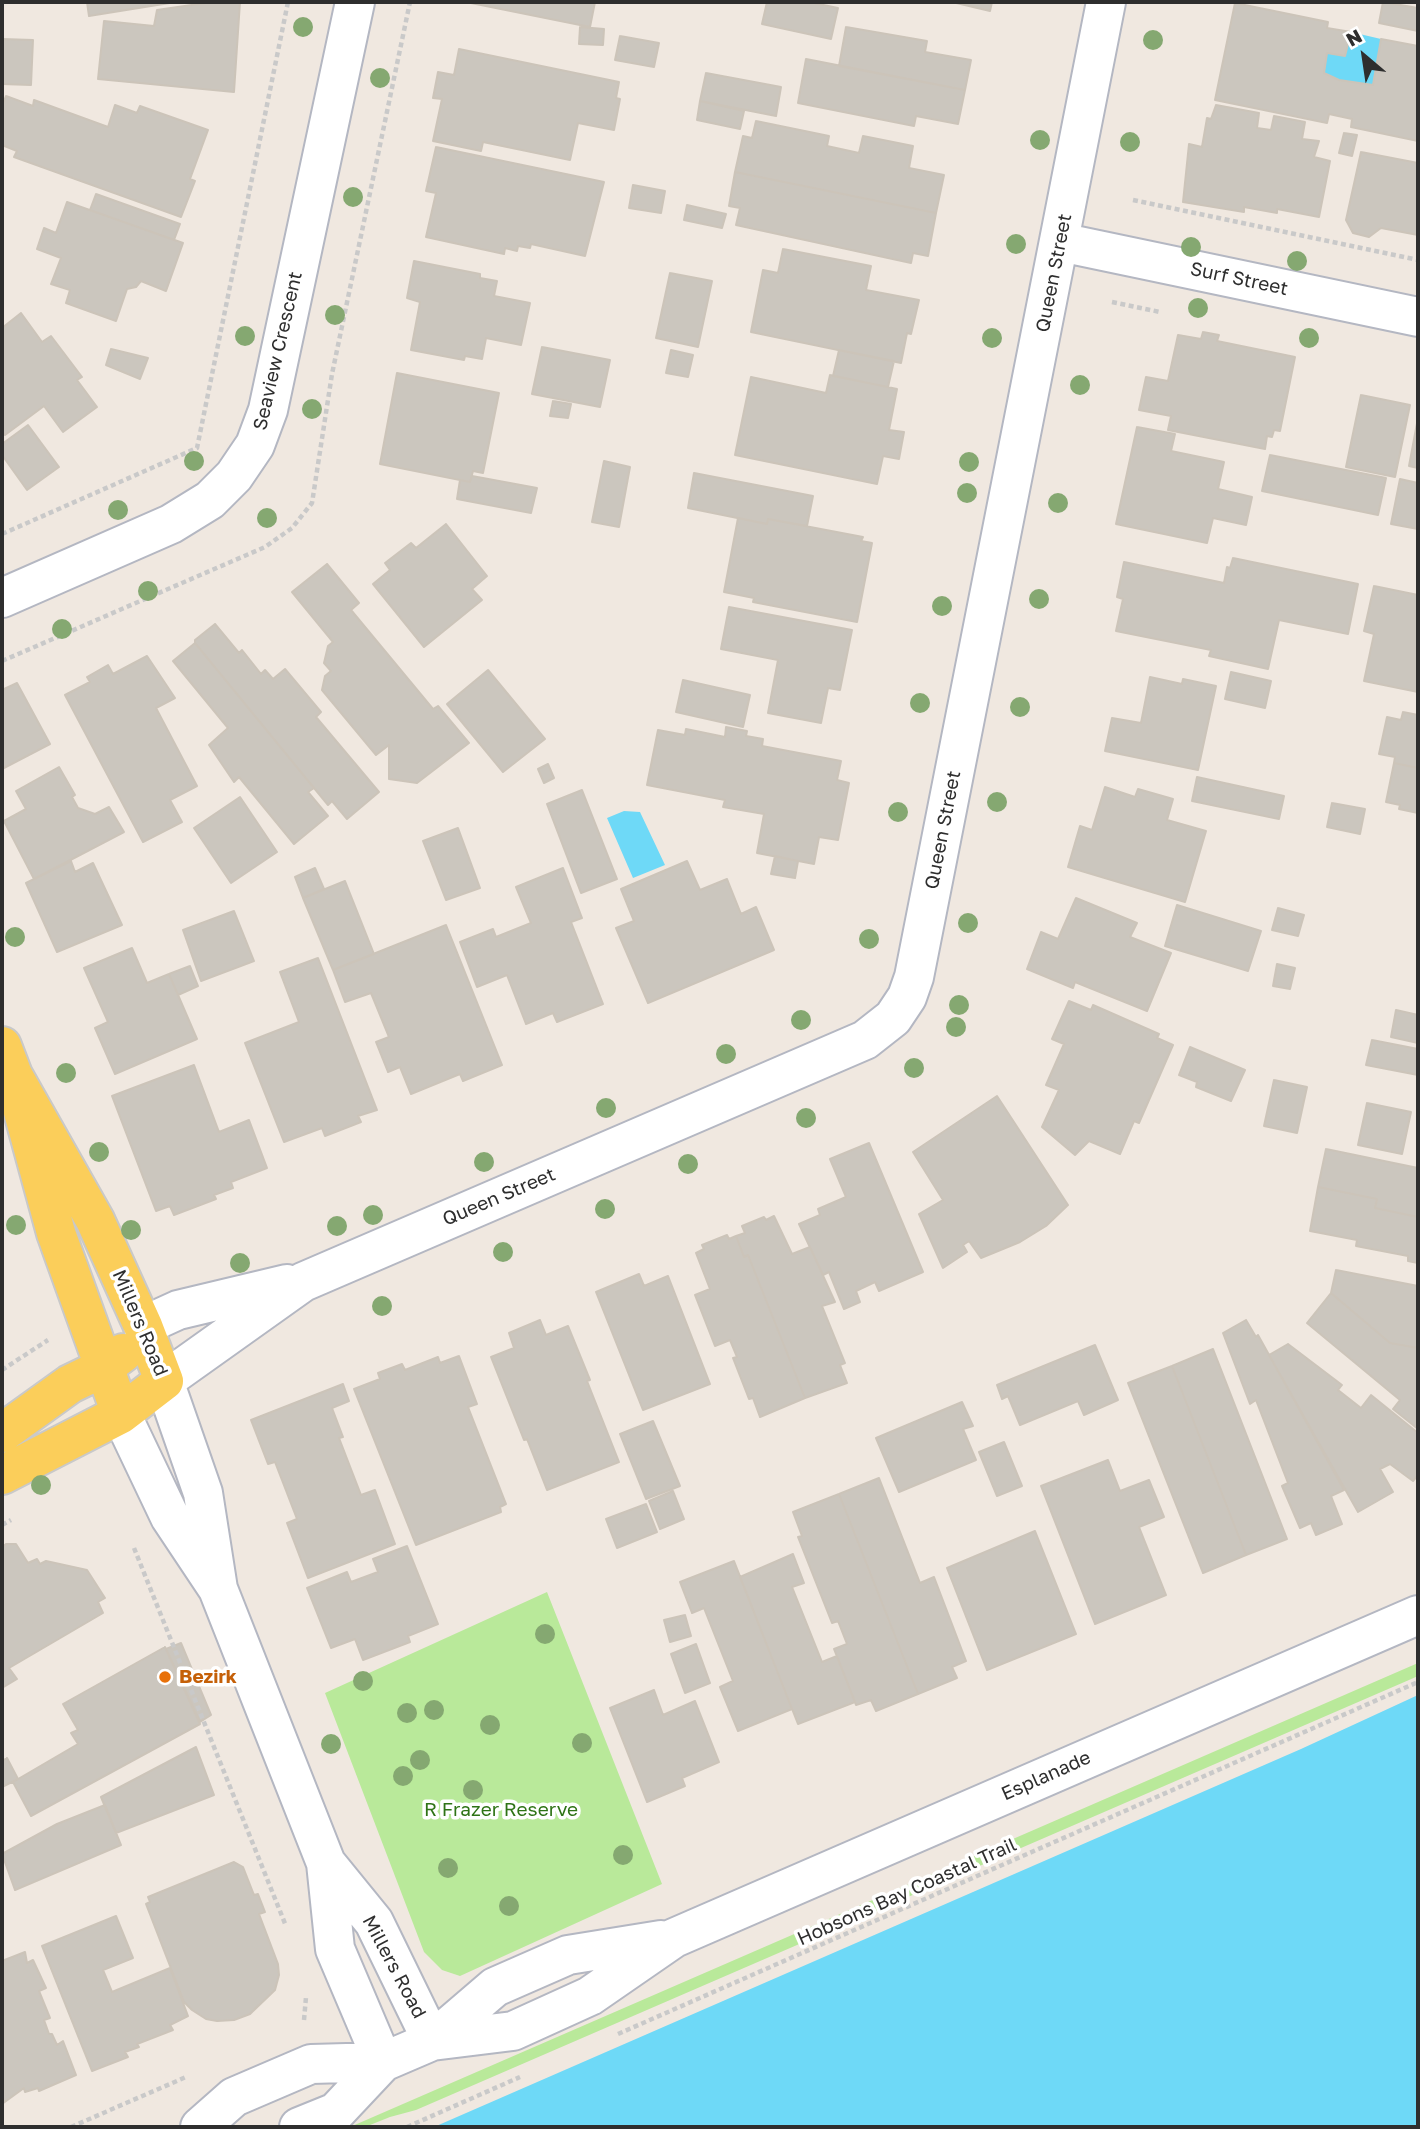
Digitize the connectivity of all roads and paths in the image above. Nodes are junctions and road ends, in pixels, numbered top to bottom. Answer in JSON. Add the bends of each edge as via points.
{"nodes":[{"id":1,"x":288,"y":2,"type":"edge"},
{"id":2,"x":355,"y":2,"type":"edge"},
{"id":3,"x":1106,"y":2,"type":"edge"},
{"id":4,"x":1133,"y":200,"type":"dead end"},
{"id":5,"x":1060,"y":242,"type":"junction"},
{"id":6,"x":1418,"y":260,"type":"edge"},
{"id":7,"x":1418,"y":317,"type":"edge"},
{"id":8,"x":2,"y":534,"type":"edge"},
{"id":9,"x":2,"y":598,"type":"edge"},
{"id":10,"x":7,"y":1060,"type":"edge"},
{"id":11,"x":303,"y":1282,"type":"junction"},
{"id":12,"x":143,"y":1326,"type":"junction"},
{"id":13,"x":51,"y":1338,"type":"dead end"},
{"id":14,"x":103,"y":1368,"type":"junction"},
{"id":15,"x":2,"y":1370,"type":"edge"},
{"id":16,"x":164,"y":1381,"type":"junction"},
{"id":17,"x":121,"y":1414,"type":"junction"},
{"id":18,"x":2,"y":1433,"type":"edge"},
{"id":19,"x":2,"y":1475,"type":"edge"},
{"id":20,"x":131,"y":1538,"type":"dead end"},
{"id":21,"x":218,"y":1589,"type":"junction"},
{"id":22,"x":1418,"y":1615,"type":"edge"},
{"id":23,"x":1418,"y":1682,"type":"edge"},
{"id":24,"x":326,"y":1863,"type":"junction"},
{"id":25,"x":289,"y":1935,"type":"dead end"},
{"id":26,"x":307,"y":1993,"type":"dead end"},
{"id":27,"x":304,"y":2026,"type":"dead end"},
{"id":28,"x":605,"y":2039,"type":"dead end"},
{"id":29,"x":432,"y":2041,"type":"junction"},
{"id":30,"x":383,"y":2062,"type":"junction"},
{"id":31,"x":530,"y":2073,"type":"dead end"},
{"id":32,"x":200,"y":2127,"type":"edge"},
{"id":33,"x":299,"y":2127,"type":"edge"},
{"id":34,"x":407,"y":2127,"type":"edge"}],
"edges":[{"from":1,"to":8,"type":"path","via":[[197,448]]},
{"from":2,"to":9,"type":"street","name":"Seaview Crescent","via":[[268,410],[255,445],[210,500],[171,524]]},
{"from":3,"to":5,"type":"street","name":"Queen Street"},
{"from":4,"to":6,"type":"path"},
{"from":5,"to":7,"type":"street","name":"Surf Street"},
{"from":5,"to":11,"type":"street","name":"Queen Street","via":[[914,976],[893,1018],[865,1040]]},
{"from":10,"to":12,"type":"main road","name":"Millers Road","via":[[95,1220]]},
{"from":10,"to":14,"type":"main road","name":"Millers Road","via":[[56,1233]]},
{"from":11,"to":12,"type":"street","name":"Queen Street","via":[[178,1310]]},
{"from":11,"to":16,"type":"street","name":"Queen Street"},
{"from":12,"to":14,"type":"main road","name":"Queen Street","via":[[124,1352]]},
{"from":12,"to":16,"type":"main road","name":"Millers Road"},
{"from":13,"to":15,"type":"path"},
{"from":14,"to":17,"type":"main road","name":"Millers Road"},
{"from":14,"to":18,"type":"main road","name":"Queen Street","via":[[70,1384]]},
{"from":16,"to":17,"type":"main road","name":"Queen Street"},
{"from":16,"to":21,"type":"street","name":"Millers Road","via":[[203,1493]]},
{"from":17,"to":19,"type":"main road","name":"Queen Street"},
{"from":17,"to":21,"type":"street","name":"Millers Road","via":[[170,1517]]},
{"from":20,"to":25,"type":"path"},
{"from":21,"to":24,"type":"street","name":"Millers Road"},
{"from":22,"to":29,"type":"street","name":"Esplanade","via":[[674,1938],[568,1955],[495,1987]]},
{"from":23,"to":28,"type":"path","name":"Hobsons Bay Coastal Trail"},
{"from":24,"to":29,"type":"street","name":"Millers Road","via":[[374,1922]]},
{"from":24,"to":30,"type":"street","name":"Millers Road","via":[[335,1949]]},
{"from":26,"to":27,"type":"path"},
{"from":29,"to":30,"type":"street","name":"Esplanade"},
{"from":30,"to":32,"type":"street","name":"Esplanade","via":[[311,2064],[234,2098]]},
{"from":30,"to":33,"type":"street","name":"Esplanade","via":[[336,2112]]},
{"from":31,"to":34,"type":"path"}]}
